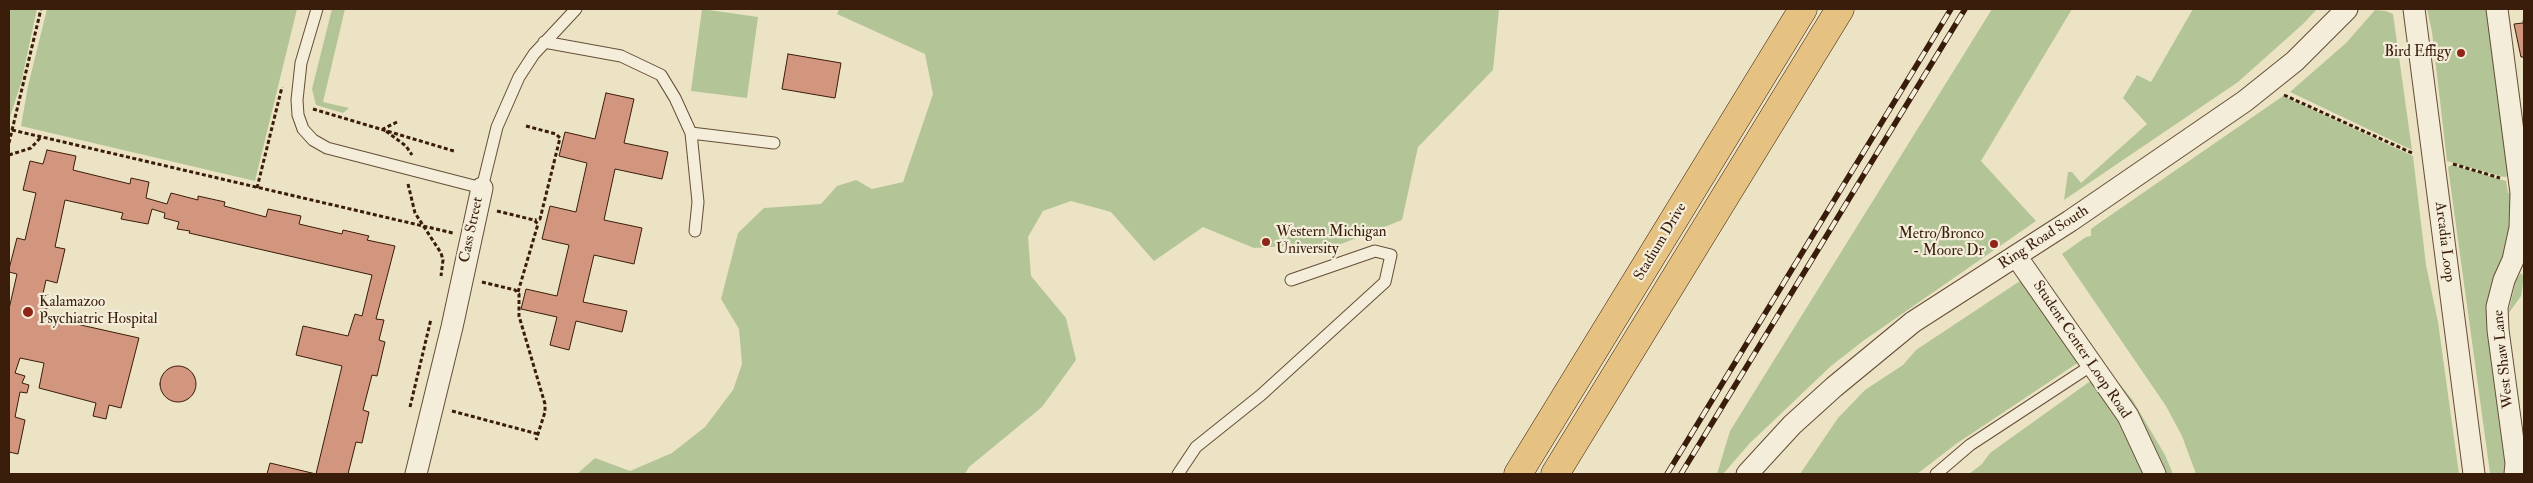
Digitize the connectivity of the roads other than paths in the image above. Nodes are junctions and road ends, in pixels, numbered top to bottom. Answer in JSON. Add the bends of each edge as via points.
{"nodes":[{"id":1,"x":317,"y":9,"type":"edge"},
{"id":2,"x":576,"y":9,"type":"edge"},
{"id":3,"x":1803,"y":9,"type":"edge"},
{"id":4,"x":1840,"y":9,"type":"edge"},
{"id":5,"x":2347,"y":9,"type":"edge"},
{"id":6,"x":2414,"y":9,"type":"edge"},
{"id":7,"x":2497,"y":9,"type":"edge"},
{"id":8,"x":544,"y":42,"type":"junction"},
{"id":9,"x":691,"y":133,"type":"junction"},
{"id":10,"x":774,"y":143,"type":"dead end"},
{"id":11,"x":480,"y":197,"type":"junction"},
{"id":12,"x":695,"y":231,"type":"dead end"},
{"id":13,"x":2016,"y":256,"type":"junction"},
{"id":14,"x":1291,"y":280,"type":"dead end"},
{"id":15,"x":2092,"y":362,"type":"junction"},
{"id":16,"x":416,"y":474,"type":"edge"},
{"id":17,"x":1178,"y":474,"type":"edge"},
{"id":18,"x":1518,"y":474,"type":"edge"},
{"id":19,"x":1555,"y":474,"type":"edge"},
{"id":20,"x":1747,"y":474,"type":"edge"},
{"id":21,"x":1936,"y":474,"type":"edge"},
{"id":22,"x":2155,"y":474,"type":"edge"},
{"id":23,"x":2474,"y":474,"type":"edge"},
{"id":24,"x":2515,"y":474,"type":"edge"}],
"edges":[{"from":1,"to":11,"type":"lane","via":[[301,64],[297,105],[303,129],[327,148],[407,168]]},
{"from":2,"to":8,"type":"lane","name":"Cass Street"},
{"from":3,"to":18,"type":"main road","name":"Stadium Drive"},
{"from":4,"to":19,"type":"main road","name":"Stadium Drive"},
{"from":5,"to":13,"type":"street","name":"Ring Road South","via":[[2295,61],[2245,100]]},
{"from":6,"to":23,"type":"street","name":"Arcadia Loop"},
{"from":7,"to":24,"type":"street","name":"West Shaw Lane","via":[[2521,193],[2520,228],[2497,307]]},
{"from":8,"to":9,"type":"lane","via":[[621,56],[661,75]]},
{"from":8,"to":11,"type":"lane","name":"Cass Street","via":[[519,77],[497,127]]},
{"from":9,"to":10,"type":"lane"},
{"from":9,"to":12,"type":"lane","via":[[698,202]]},
{"from":11,"to":16,"type":"street","name":"Cass Street"},
{"from":13,"to":15,"type":"street","name":"Student Center Loop Road"},
{"from":13,"to":20,"type":"street","name":"Ring Road South","via":[[1913,322],[1834,386]]},
{"from":14,"to":17,"type":"lane","via":[[1375,251],[1391,255],[1385,282],[1261,395],[1196,447]]},
{"from":15,"to":21,"type":"lane","via":[[1970,445]]},
{"from":15,"to":22,"type":"street","name":"Student Center Loop Road","via":[[2128,416]]}]}
